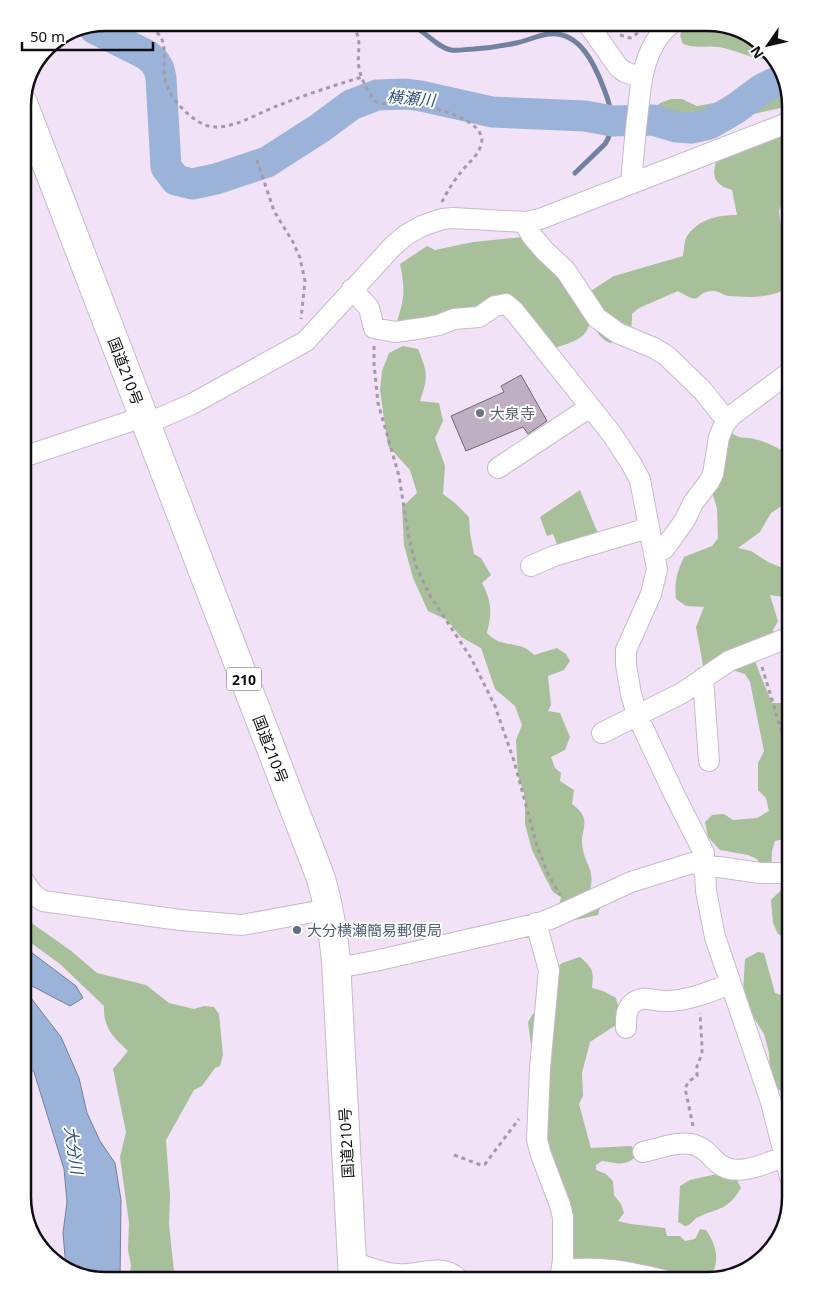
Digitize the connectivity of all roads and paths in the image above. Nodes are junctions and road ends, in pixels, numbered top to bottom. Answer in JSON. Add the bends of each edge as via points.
{"nodes":[{"id":1,"x":154,"y":31,"type":"edge"},
{"id":2,"x":356,"y":31,"type":"edge"},
{"id":3,"x":593,"y":31,"type":"edge"},
{"id":4,"x":639,"y":31,"type":"edge"},
{"id":5,"x":663,"y":31,"type":"edge"},
{"id":6,"x":618,"y":34,"type":"dead end"},
{"id":7,"x":362,"y":77,"type":"junction"},
{"id":8,"x":642,"y":78,"type":"junction"},
{"id":9,"x":31,"y":125,"type":"edge"},
{"id":10,"x":782,"y":125,"type":"edge"},
{"id":11,"x":257,"y":160,"type":"dead end"},
{"id":12,"x":631,"y":184,"type":"junction"},
{"id":13,"x":442,"y":219,"type":"junction"},
{"id":14,"x":524,"y":222,"type":"junction"},
{"id":15,"x":352,"y":289,"type":"junction"},
{"id":16,"x":374,"y":328,"type":"junction"},
{"id":17,"x":297,"y":347,"type":"junction"},
{"id":18,"x":782,"y":378,"type":"edge"},
{"id":19,"x":590,"y":407,"type":"junction"},
{"id":20,"x":145,"y":421,"type":"junction"},
{"id":21,"x":727,"y":421,"type":"junction"},
{"id":22,"x":31,"y":455,"type":"edge"},
{"id":23,"x":498,"y":468,"type":"dead end"},
{"id":24,"x":648,"y":528,"type":"junction"},
{"id":25,"x":654,"y":553,"type":"junction"},
{"id":26,"x":531,"y":566,"type":"dead end"},
{"id":27,"x":782,"y":640,"type":"edge"},
{"id":28,"x":744,"y":655,"type":"junction"},
{"id":29,"x":703,"y":678,"type":"junction"},
{"id":30,"x":637,"y":714,"type":"junction"},
{"id":31,"x":782,"y":732,"type":"edge"},
{"id":32,"x":602,"y":734,"type":"dead end"},
{"id":33,"x":709,"y":761,"type":"dead end"},
{"id":34,"x":706,"y":864,"type":"junction"},
{"id":35,"x":782,"y":873,"type":"edge"},
{"id":36,"x":31,"y":890,"type":"edge"},
{"id":37,"x":329,"y":909,"type":"junction"},
{"id":38,"x":569,"y":910,"type":"junction"},
{"id":39,"x":536,"y":924,"type":"junction"},
{"id":40,"x":337,"y":968,"type":"junction"},
{"id":41,"x":730,"y":984,"type":"junction"},
{"id":42,"x":698,"y":995,"type":"junction"},
{"id":43,"x":626,"y":1028,"type":"dead end"},
{"id":44,"x":538,"y":1102,"type":"junction"},
{"id":45,"x":693,"y":1128,"type":"dead end"},
{"id":46,"x":782,"y":1144,"type":"edge"},
{"id":47,"x":643,"y":1152,"type":"dead end"},
{"id":48,"x":454,"y":1155,"type":"dead end"},
{"id":49,"x":782,"y":1157,"type":"edge"},
{"id":50,"x":352,"y":1271,"type":"edge"},
{"id":51,"x":384,"y":1272,"type":"edge"},
{"id":52,"x":427,"y":1272,"type":"edge"},
{"id":53,"x":449,"y":1272,"type":"edge"},
{"id":54,"x":562,"y":1272,"type":"edge"},
{"id":55,"x":581,"y":1272,"type":"edge"},
{"id":56,"x":630,"y":1272,"type":"edge"}],
"edges":[{"from":1,"to":7,"type":"path","via":[[164,44],[166,84],[190,117],[210,127],[224,127]]},
{"from":2,"to":7,"type":"path","via":[[359,36],[358,65]]},
{"from":3,"to":8,"type":"street","via":[[619,68]]},
{"from":4,"to":6,"type":"path","via":[[630,38]]},
{"from":5,"to":8,"type":"street","via":[[654,44]]},
{"from":7,"to":13,"type":"path","via":[[377,103],[407,103],[435,108],[474,124],[479,131],[482,137],[480,148],[445,197],[441,206]]},
{"from":8,"to":12,"type":"street"},
{"from":9,"to":20,"type":"highway","name":"国道210号","number":"210"},
{"from":10,"to":12,"type":"street"},
{"from":11,"to":17,"type":"path","via":[[274,211],[293,242],[304,272]]},
{"from":12,"to":14,"type":"street"},
{"from":13,"to":14,"type":"street"},
{"from":13,"to":15,"type":"street","via":[[406,235],[382,255]]},
{"from":14,"to":21,"type":"street","via":[[532,236],[566,271],[597,318],[667,356]]},
{"from":15,"to":16,"type":"street","via":[[369,308]]},
{"from":15,"to":17,"type":"street","via":[[314,334]]},
{"from":16,"to":19,"type":"street","via":[[395,332],[423,328],[454,319],[479,317],[495,306],[506,304]]},
{"from":16,"to":38,"type":"path","via":[[378,403],[399,476],[416,566],[429,594],[471,658],[496,706],[537,846],[548,874]]},
{"from":17,"to":20,"type":"street","via":[[192,404]]},
{"from":18,"to":21,"type":"street"},
{"from":19,"to":23,"type":"street"},
{"from":19,"to":24,"type":"street","via":[[636,471],[645,500]]},
{"from":20,"to":22,"type":"street"},
{"from":20,"to":37,"type":"highway","name":"国道210号","number":"210","via":[[320,876]]},
{"from":21,"to":25,"type":"street","via":[[719,437],[710,482],[667,546]]},
{"from":24,"to":25,"type":"street"},
{"from":24,"to":26,"type":"street"},
{"from":25,"to":30,"type":"street","via":[[657,570],[652,594],[625,657]]},
{"from":27,"to":28,"type":"street"},
{"from":28,"to":29,"type":"street","via":[[722,664]]},
{"from":28,"to":31,"type":"path","via":[[752,656],[763,668]]},
{"from":29,"to":30,"type":"street"},
{"from":29,"to":33,"type":"street"},
{"from":30,"to":32,"type":"street"},
{"from":30,"to":34,"type":"street","via":[[702,846]]},
{"from":34,"to":35,"type":"street","via":[[760,873]]},
{"from":34,"to":38,"type":"street","via":[[692,863],[631,882]]},
{"from":34,"to":41,"type":"street","via":[[710,913]]},
{"from":36,"to":37,"type":"street","via":[[43,901],[192,922],[249,924]]},
{"from":37,"to":40,"type":"highway","name":"国道210号","number":"210"},
{"from":38,"to":39,"type":"street"},
{"from":39,"to":40,"type":"street"},
{"from":39,"to":44,"type":"street","via":[[549,970]]},
{"from":40,"to":50,"type":"highway","name":"国道210号","number":"210"},
{"from":41,"to":42,"type":"street"},
{"from":41,"to":46,"type":"street","via":[[771,1102]]},
{"from":42,"to":43,"type":"street","via":[[670,1001],[637,1000],[628,1008]]},
{"from":42,"to":45,"type":"path","via":[[702,1054],[697,1076],[685,1088]]},
{"from":44,"to":48,"type":"path","via":[[514,1124],[485,1164]]},
{"from":44,"to":54,"type":"street","via":[[537,1140],[563,1217]]},
{"from":47,"to":49,"type":"street","via":[[678,1144],[695,1145],[721,1166],[733,1170]]},
{"from":50,"to":51,"type":"street"},
{"from":52,"to":53,"type":"street"},
{"from":55,"to":56,"type":"street","via":[[606,1268]]}]}
